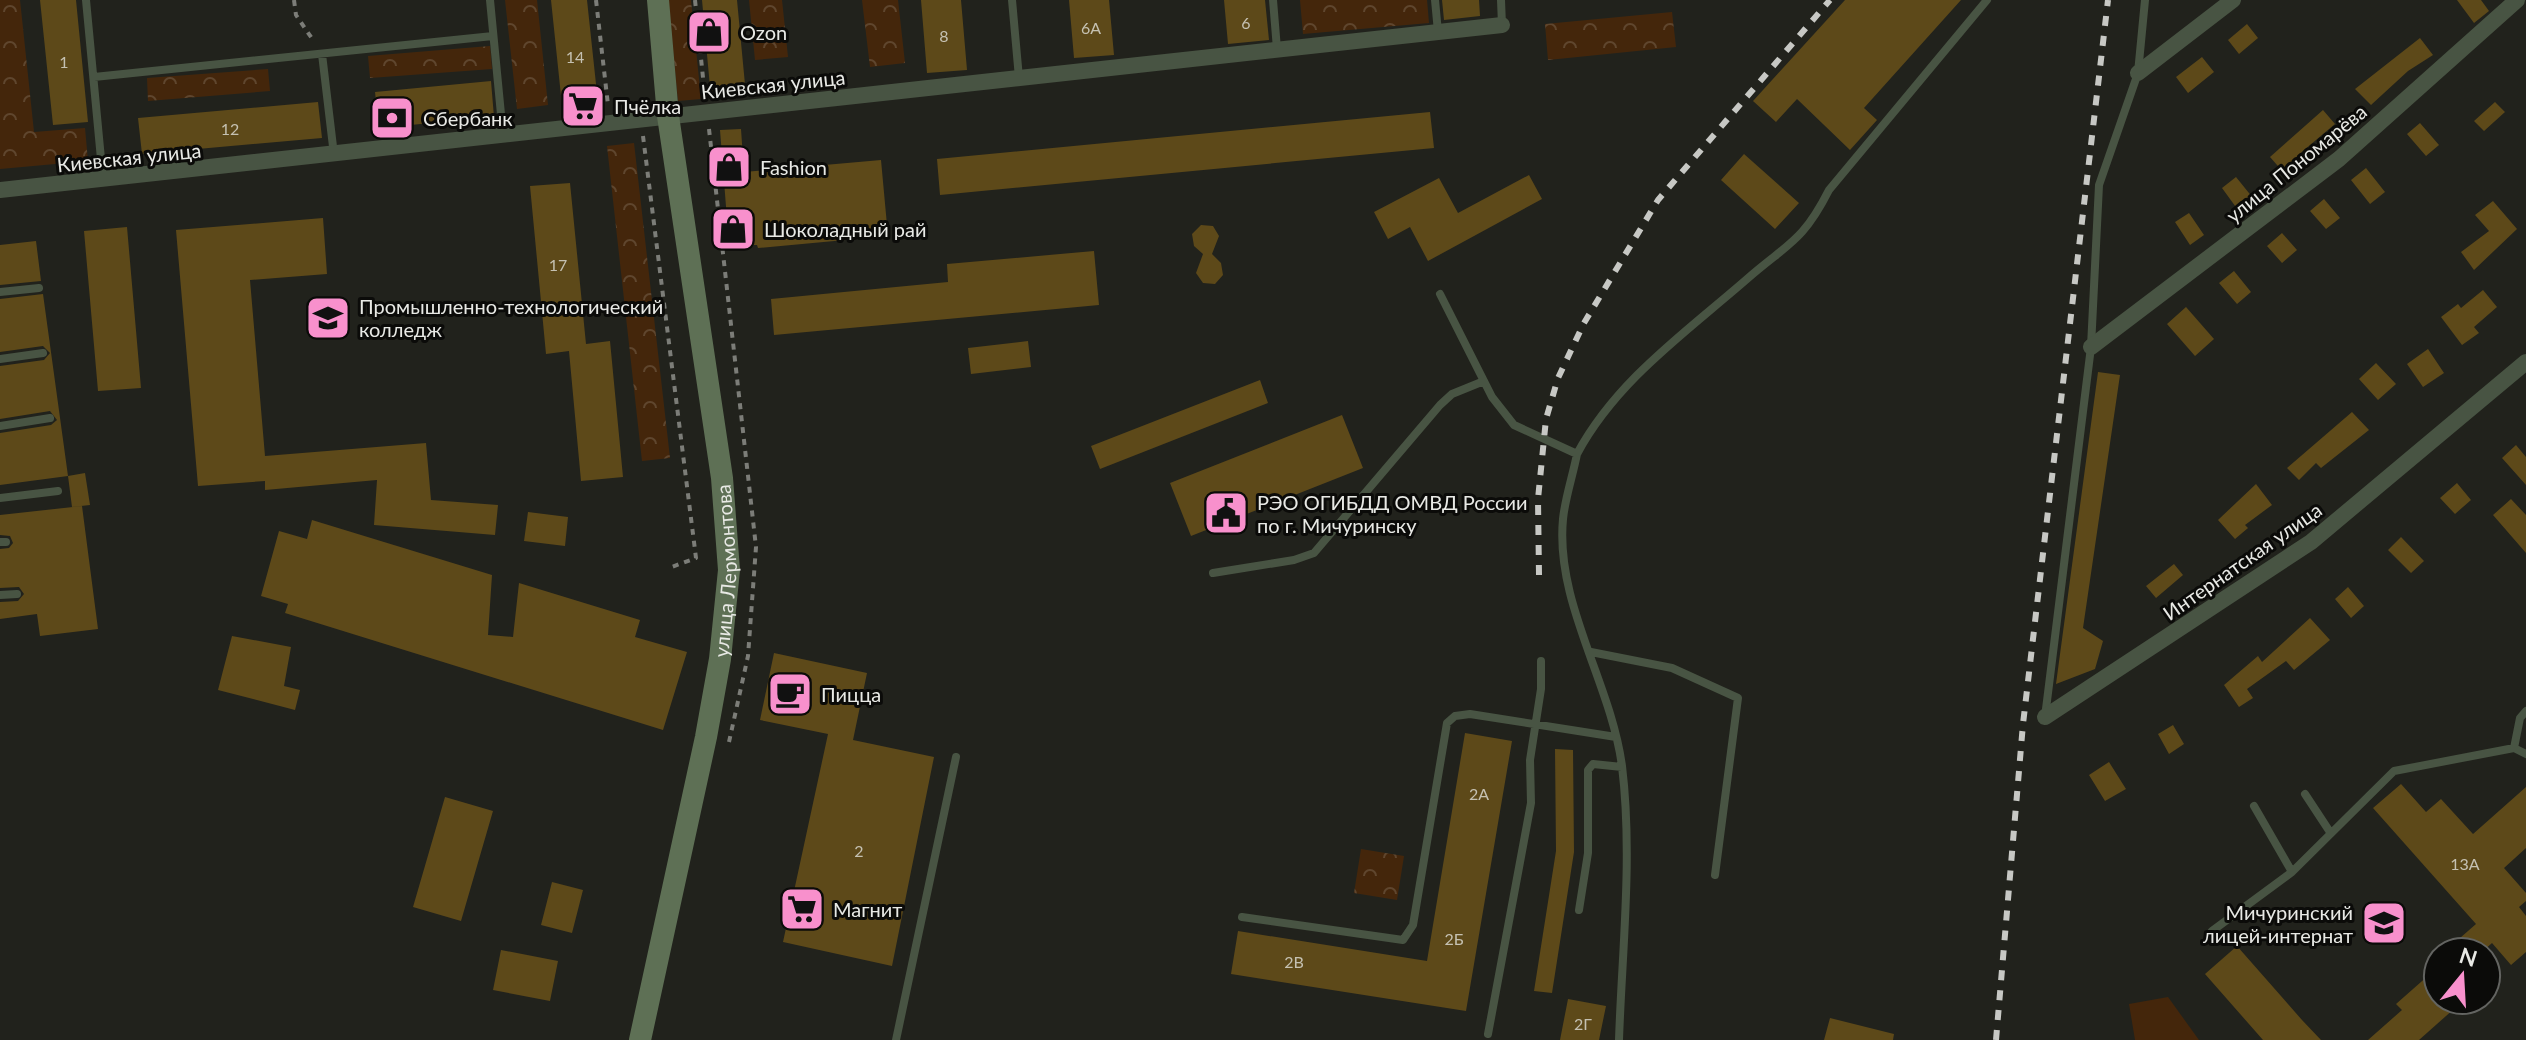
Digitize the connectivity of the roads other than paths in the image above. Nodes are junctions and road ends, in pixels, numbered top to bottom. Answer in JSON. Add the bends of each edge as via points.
{"nodes":[{"id":1,"x":86,"y":0,"type":"edge"},
{"id":2,"x":490,"y":0,"type":"edge"},
{"id":3,"x":658,"y":0,"type":"edge"},
{"id":4,"x":1012,"y":0,"type":"edge"},
{"id":5,"x":1273,"y":0,"type":"edge"},
{"id":6,"x":1435,"y":0,"type":"edge"},
{"id":7,"x":1501,"y":0,"type":"edge"},
{"id":8,"x":1987,"y":0,"type":"edge"},
{"id":9,"x":2145,"y":0,"type":"edge"},
{"id":10,"x":2233,"y":0,"type":"edge"},
{"id":11,"x":2517,"y":0,"type":"edge"},
{"id":12,"x":1502,"y":25,"type":"joint"},
{"id":13,"x":1438,"y":32,"type":"junction"},
{"id":14,"x":493,"y":36,"type":"junction"},
{"id":15,"x":1277,"y":50,"type":"junction"},
{"id":16,"x":322,"y":54,"type":"junction"},
{"id":17,"x":2138,"y":73,"type":"junction"},
{"id":18,"x":94,"y":77,"type":"junction"},
{"id":19,"x":1019,"y":78,"type":"junction"},
{"id":20,"x":668,"y":116,"type":"junction"},
{"id":21,"x":503,"y":135,"type":"junction"},
{"id":22,"x":334,"y":155,"type":"junction"},
{"id":23,"x":103,"y":180,"type":"junction"},
{"id":24,"x":0,"y":190,"type":"edge"},
{"id":25,"x":39,"y":288,"type":"dead end"},
{"id":26,"x":0,"y":292,"type":"edge"},
{"id":27,"x":1440,"y":294,"type":"dead end"},
{"id":28,"x":2091,"y":347,"type":"junction"},
{"id":29,"x":43,"y":353,"type":"dead end"},
{"id":30,"x":0,"y":359,"type":"edge"},
{"id":31,"x":2526,"y":362,"type":"edge"},
{"id":32,"x":1484,"y":381,"type":"junction"},
{"id":33,"x":50,"y":418,"type":"dead end"},
{"id":34,"x":0,"y":426,"type":"edge"},
{"id":35,"x":1577,"y":454,"type":"junction"},
{"id":36,"x":58,"y":491,"type":"dead end"},
{"id":37,"x":0,"y":498,"type":"edge"},
{"id":38,"x":1213,"y":573,"type":"dead end"},
{"id":39,"x":17,"y":594,"type":"dead end"},
{"id":40,"x":0,"y":595,"type":"edge"},
{"id":41,"x":1591,"y":652,"type":"junction"},
{"id":42,"x":1541,"y":661,"type":"dead end"},
{"id":43,"x":2526,"y":711,"type":"edge"},
{"id":44,"x":2045,"y":717,"type":"joint"},
{"id":45,"x":1536,"y":725,"type":"junction"},
{"id":46,"x":1616,"y":737,"type":"junction"},
{"id":47,"x":2514,"y":748,"type":"junction"},
{"id":48,"x":2526,"y":754,"type":"edge"},
{"id":49,"x":956,"y":757,"type":"dead end"},
{"id":50,"x":1622,"y":767,"type":"junction"},
{"id":51,"x":2305,"y":794,"type":"dead end"},
{"id":52,"x":2254,"y":806,"type":"dead end"},
{"id":53,"x":2330,"y":832,"type":"junction"},
{"id":54,"x":2292,"y":872,"type":"junction"},
{"id":55,"x":1715,"y":875,"type":"dead end"},
{"id":56,"x":1579,"y":910,"type":"dead end"},
{"id":57,"x":1242,"y":917,"type":"dead end"},
{"id":58,"x":2212,"y":931,"type":"dead end"},
{"id":59,"x":1488,"y":1034,"type":"dead end"},
{"id":60,"x":640,"y":1040,"type":"edge"},
{"id":61,"x":896,"y":1040,"type":"edge"},
{"id":62,"x":1619,"y":1040,"type":"edge"}],
"edges":[{"from":1,"to":18,"type":"lane"},
{"from":2,"to":14,"type":"lane"},
{"from":3,"to":20,"type":"street","name":"улица Лермонтова"},
{"from":4,"to":19,"type":"lane"},
{"from":5,"to":15,"type":"lane"},
{"from":6,"to":13,"type":"lane"},
{"from":7,"to":12,"type":"lane"},
{"from":8,"to":35,"type":"lane","via":[[1829,190],[1812,224],[1635,374],[1596,419]]},
{"from":9,"to":17,"type":"lane"},
{"from":10,"to":17,"type":"street"},
{"from":11,"to":28,"type":"street","name":"улица Пономарёва","via":[[2339,159]]},
{"from":12,"to":13,"type":"street","name":"Киевская улица"},
{"from":13,"to":15,"type":"street","name":"Киевская улица"},
{"from":14,"to":16,"type":"lane"},
{"from":14,"to":21,"type":"lane"},
{"from":15,"to":19,"type":"street","name":"Киевская улица"},
{"from":16,"to":18,"type":"lane"},
{"from":16,"to":22,"type":"lane"},
{"from":17,"to":28,"type":"lane","via":[[2099,185]]},
{"from":18,"to":23,"type":"lane"},
{"from":19,"to":20,"type":"street","name":"Киевская улица"},
{"from":20,"to":21,"type":"street","name":"Киевская улица"},
{"from":20,"to":60,"type":"street","name":"улица Лермонтова","via":[[722,478],[729,570],[706,737]]},
{"from":21,"to":22,"type":"street","name":"Киевская улица"},
{"from":22,"to":23,"type":"street","name":"Киевская улица"},
{"from":23,"to":24,"type":"street","name":"Киевская улица"},
{"from":25,"to":26,"type":"lane"},
{"from":27,"to":32,"type":"lane"},
{"from":28,"to":44,"type":"lane"},
{"from":29,"to":30,"type":"lane"},
{"from":31,"to":44,"type":"street","name":"Интернатская улица","via":[[2311,542]]},
{"from":32,"to":35,"type":"lane","via":[[1514,425]]},
{"from":32,"to":38,"type":"lane","via":[[1440,405],[1314,553]]},
{"from":33,"to":34,"type":"lane"},
{"from":35,"to":41,"type":"lane","via":[[1563,520],[1564,558]]},
{"from":36,"to":37,"type":"lane"},
{"from":39,"to":40,"type":"lane"},
{"from":41,"to":46,"type":"lane"},
{"from":41,"to":55,"type":"lane","via":[[1672,668],[1738,698]]},
{"from":42,"to":45,"type":"lane"},
{"from":43,"to":47,"type":"lane"},
{"from":45,"to":46,"type":"lane"},
{"from":45,"to":57,"type":"lane","via":[[1470,714],[1447,723],[1413,925],[1403,940]]},
{"from":45,"to":59,"type":"lane","via":[[1531,803]]},
{"from":46,"to":50,"type":"lane"},
{"from":47,"to":48,"type":"lane"},
{"from":47,"to":53,"type":"lane","via":[[2394,771]]},
{"from":49,"to":61,"type":"lane"},
{"from":50,"to":56,"type":"lane","via":[[1593,764],[1588,770],[1588,853]]},
{"from":50,"to":62,"type":"lane"},
{"from":51,"to":53,"type":"lane"},
{"from":52,"to":54,"type":"lane"},
{"from":53,"to":54,"type":"lane"},
{"from":54,"to":58,"type":"lane"}]}
